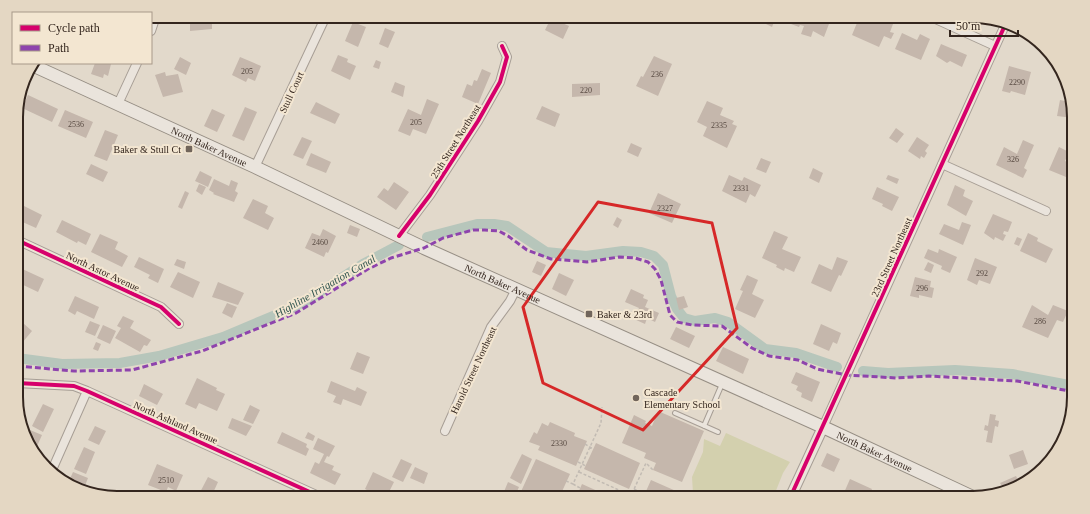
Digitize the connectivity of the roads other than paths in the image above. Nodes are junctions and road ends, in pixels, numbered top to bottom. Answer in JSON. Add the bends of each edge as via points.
{"nodes":[{"id":1,"x":323,"y":23,"type":"edge"},
{"id":2,"x":944,"y":23,"type":"edge"},
{"id":3,"x":1003,"y":28,"type":"edge"},
{"id":4,"x":502,"y":46,"type":"dead end"},
{"id":5,"x":995,"y":46,"type":"junction"},
{"id":6,"x":137,"y":64,"type":"edge"},
{"id":7,"x":38,"y":67,"type":"edge"},
{"id":8,"x":118,"y":104,"type":"junction"},
{"id":9,"x":942,"y":164,"type":"junction"},
{"id":10,"x":255,"y":167,"type":"junction"},
{"id":11,"x":1046,"y":211,"type":"dead end"},
{"id":12,"x":399,"y":236,"type":"junction"},
{"id":13,"x":23,"y":243,"type":"edge"},
{"id":14,"x":516,"y":289,"type":"junction"},
{"id":15,"x":179,"y":324,"type":"dead end"},
{"id":16,"x":723,"y":382,"type":"junction"},
{"id":17,"x":23,"y":385,"type":"edge"},
{"id":18,"x":87,"y":391,"type":"junction"},
{"id":19,"x":675,"y":413,"type":"dead end"},
{"id":20,"x":704,"y":426,"type":"junction"},
{"id":21,"x":823,"y":427,"type":"junction"},
{"id":22,"x":445,"y":431,"type":"dead end"},
{"id":23,"x":718,"y":432,"type":"dead end"},
{"id":24,"x":53,"y":467,"type":"edge"},
{"id":25,"x":308,"y":491,"type":"edge"},
{"id":26,"x":793,"y":491,"type":"edge"},
{"id":27,"x":960,"y":491,"type":"edge"}],
"edges":[{"from":1,"to":10,"type":"street","name":"Stull Court"},
{"from":2,"to":5,"type":"street"},
{"from":3,"to":5,"type":"street","name":"23rd Street Northeast"},
{"from":4,"to":12,"type":"street","name":"25th Street Northeast","via":[[507,57],[500,82],[430,195]]},
{"from":5,"to":9,"type":"street","name":"23rd Street Northeast"},
{"from":6,"to":8,"type":"street"},
{"from":7,"to":8,"type":"main road","name":"North Baker Avenue"},
{"from":8,"to":10,"type":"main road","name":"North Baker Avenue"},
{"from":9,"to":11,"type":"street"},
{"from":9,"to":21,"type":"street","name":"23rd Street Northeast"},
{"from":10,"to":12,"type":"main road","name":"North Baker Avenue"},
{"from":12,"to":14,"type":"main road","name":"North Baker Avenue"},
{"from":13,"to":15,"type":"street","name":"North Astor Avenue","via":[[161,307]]},
{"from":14,"to":16,"type":"main road","name":"North Baker Avenue"},
{"from":14,"to":22,"type":"street","name":"Harold Street Northeast","via":[[492,327]]},
{"from":16,"to":20,"type":"lane"},
{"from":16,"to":21,"type":"main road","name":"North Baker Avenue"},
{"from":17,"to":18,"type":"street","name":"North Ashland Avenue","via":[[74,386]]},
{"from":18,"to":24,"type":"street"},
{"from":18,"to":25,"type":"street","name":"North Ashland Avenue"},
{"from":19,"to":20,"type":"lane"},
{"from":20,"to":23,"type":"lane"},
{"from":21,"to":26,"type":"street","name":"23rd Street Northeast"},
{"from":21,"to":27,"type":"main road","name":"North Baker Avenue"}]}
